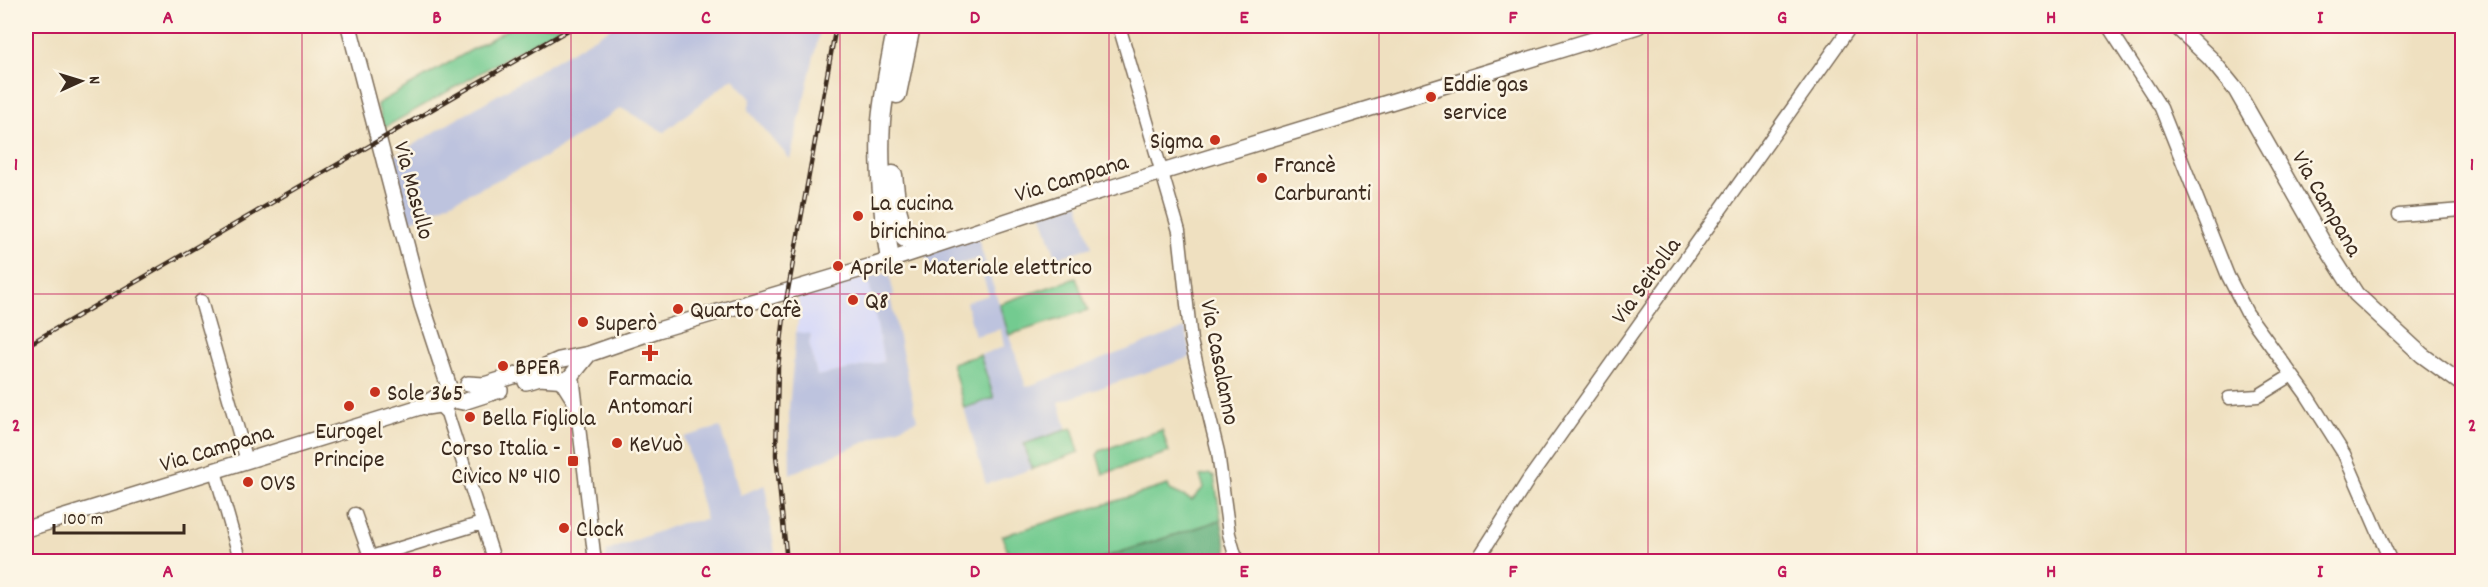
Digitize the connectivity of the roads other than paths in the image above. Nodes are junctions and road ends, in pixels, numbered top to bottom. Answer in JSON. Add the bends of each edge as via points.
{"nodes":[{"id":1,"x":897,"y":26,"type":"edge"},
{"id":2,"x":911,"y":26,"type":"edge"},
{"id":3,"x":1119,"y":26,"type":"edge"},
{"id":4,"x":1638,"y":26,"type":"edge"},
{"id":5,"x":1851,"y":26,"type":"edge"},
{"id":6,"x":2108,"y":26,"type":"edge"},
{"id":7,"x":2176,"y":26,"type":"edge"},
{"id":8,"x":353,"y":28,"type":"edge"},
{"id":9,"x":1162,"y":172,"type":"junction"},
{"id":10,"x":2463,"y":210,"type":"edge"},
{"id":11,"x":2399,"y":215,"type":"dead end"},
{"id":12,"x":906,"y":238,"type":"junction"},
{"id":13,"x":926,"y":247,"type":"junction"},
{"id":14,"x":895,"y":258,"type":"junction"},
{"id":15,"x":201,"y":301,"type":"dead end"},
{"id":16,"x":589,"y":354,"type":"junction"},
{"id":17,"x":441,"y":357,"type":"junction"},
{"id":18,"x":561,"y":361,"type":"junction"},
{"id":19,"x":2292,"y":375,"type":"junction"},
{"id":20,"x":566,"y":377,"type":"junction"},
{"id":21,"x":466,"y":383,"type":"junction"},
{"id":22,"x":2463,"y":384,"type":"edge"},
{"id":23,"x":2229,"y":398,"type":"dead end"},
{"id":24,"x":450,"y":399,"type":"junction"},
{"id":25,"x":247,"y":461,"type":"junction"},
{"id":26,"x":215,"y":471,"type":"junction"},
{"id":27,"x":355,"y":514,"type":"dead end"},
{"id":28,"x":482,"y":523,"type":"junction"},
{"id":29,"x":26,"y":529,"type":"edge"},
{"id":30,"x":371,"y":559,"type":"edge"},
{"id":31,"x":241,"y":561,"type":"edge"},
{"id":32,"x":495,"y":561,"type":"edge"},
{"id":33,"x":595,"y":561,"type":"edge"},
{"id":34,"x":1237,"y":561,"type":"edge"},
{"id":35,"x":1476,"y":561,"type":"edge"},
{"id":36,"x":2391,"y":561,"type":"edge"}],
"edges":[{"from":1,"to":14,"type":"highway","via":[[880,141],[883,197]]},
{"from":2,"to":12,"type":"highway","via":[[891,144],[896,198]]},
{"from":3,"to":9,"type":"street","name":"Via Casalanno"},
{"from":4,"to":9,"type":"main road","name":"Via Campana"},
{"from":5,"to":35,"type":"street","name":"Via Seitolla","via":[[1529,479]]},
{"from":6,"to":19,"type":"street","via":[[2161,108],[2228,276],[2247,313]]},
{"from":7,"to":22,"type":"main road","name":"Via Campana","via":[[2236,90],[2320,239],[2356,294],[2422,355]]},
{"from":8,"to":17,"type":"main road","name":"Via Masullo","via":[[422,305]]},
{"from":9,"to":13,"type":"main road","name":"Via Campana"},
{"from":9,"to":34,"type":"street","name":"Via Casalanno","via":[[1179,231],[1191,341],[1216,443],[1229,534]]},
{"from":10,"to":11,"type":"street"},
{"from":12,"to":13,"type":"highway"},
{"from":12,"to":14,"type":"highway"},
{"from":13,"to":14,"type":"main road","name":"Via Campana"},
{"from":14,"to":16,"type":"main road","name":"Via Campana"},
{"from":15,"to":25,"type":"street"},
{"from":16,"to":18,"type":"main road","name":"Via Campana"},
{"from":16,"to":20,"type":"main road"},
{"from":17,"to":21,"type":"main road","name":"Via Masullo"},
{"from":17,"to":24,"type":"main road","name":"Via Masullo"},
{"from":18,"to":20,"type":"main road","via":[[574,366]]},
{"from":18,"to":21,"type":"main road","name":"Via Campana","via":[[484,386]]},
{"from":19,"to":23,"type":"street","via":[[2258,396]]},
{"from":19,"to":36,"type":"street","via":[[2344,454]]},
{"from":20,"to":24,"type":"main road","name":"Via Campana","via":[[539,378]]},
{"from":20,"to":33,"type":"street","via":[[578,408]]},
{"from":21,"to":24,"type":"main road","name":"Via Campana","via":[[454,381]]},
{"from":24,"to":25,"type":"main road","name":"Via Campana"},
{"from":24,"to":28,"type":"street"},
{"from":25,"to":26,"type":"main road","name":"Via Campana"},
{"from":26,"to":29,"type":"main road","name":"Via Campana"},
{"from":26,"to":31,"type":"street"},
{"from":27,"to":30,"type":"street"},
{"from":28,"to":30,"type":"street"},
{"from":28,"to":32,"type":"street"}]}
